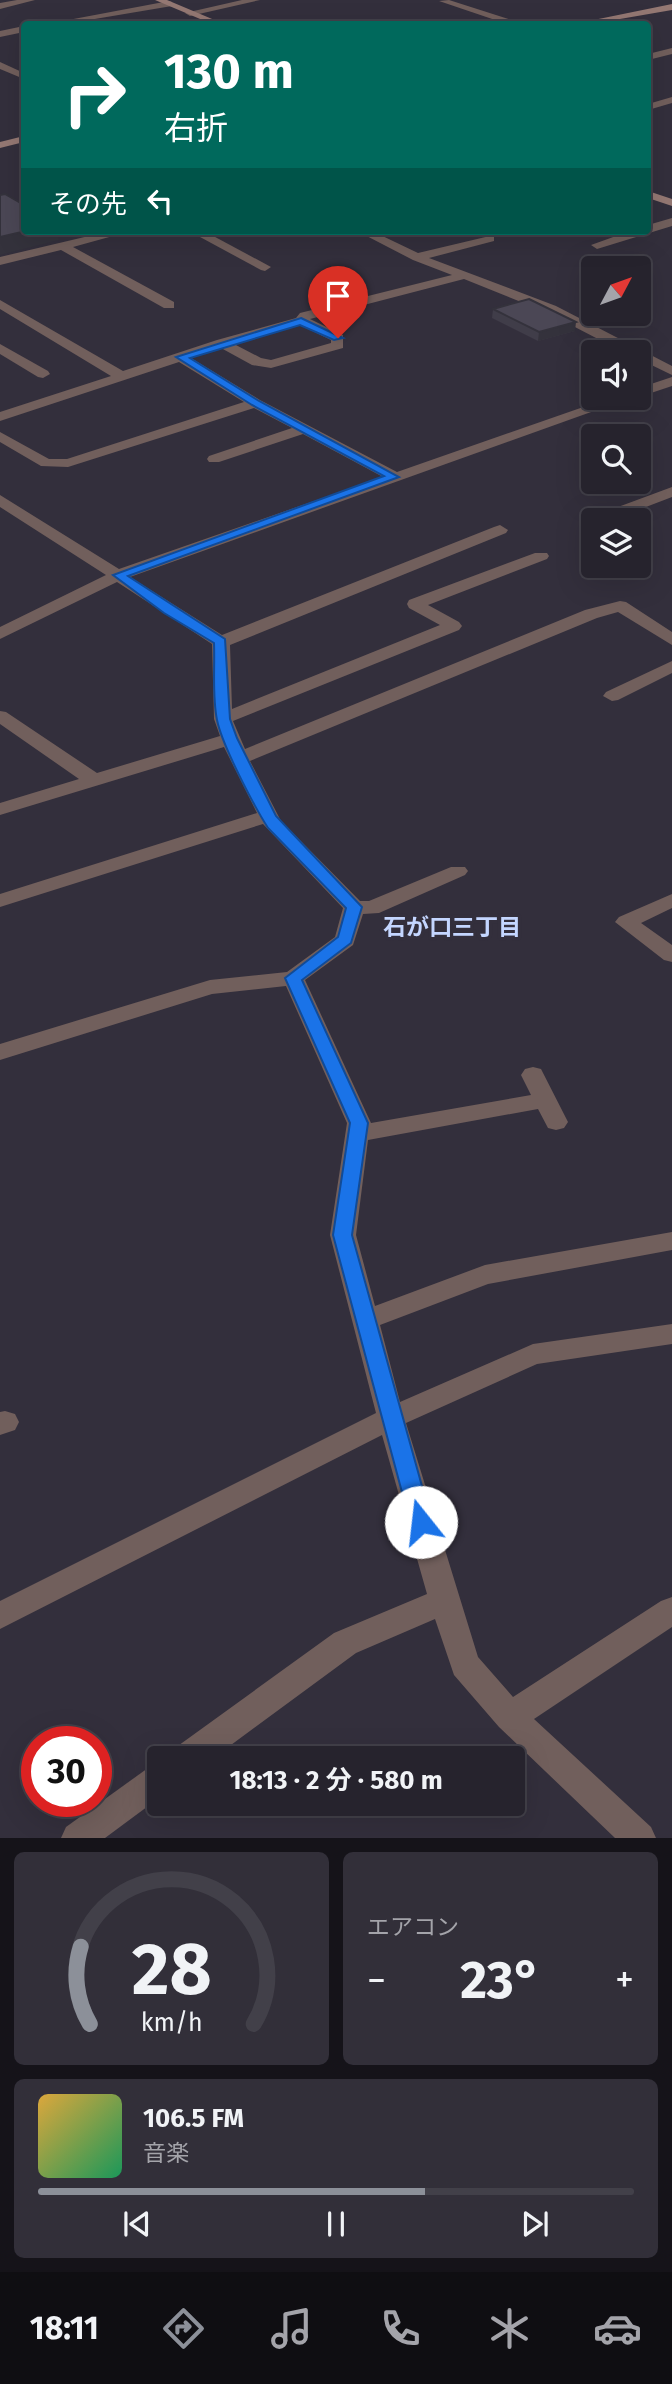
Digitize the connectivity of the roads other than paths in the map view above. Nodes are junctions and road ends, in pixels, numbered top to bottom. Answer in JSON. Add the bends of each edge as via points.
{"nodes":[{"id":1,"x":31,"y":0,"type":"edge"},
{"id":2,"x":159,"y":0,"type":"edge"},
{"id":3,"x":256,"y":0,"type":"edge"},
{"id":4,"x":443,"y":1,"type":"edge"},
{"id":5,"x":169,"y":4,"type":"junction"},
{"id":6,"x":0,"y":6,"type":"edge"},
{"id":7,"x":672,"y":7,"type":"edge"},
{"id":8,"x":190,"y":13,"type":"junction"},
{"id":9,"x":70,"y":21,"type":"edge"},
{"id":10,"x":211,"y":21,"type":"edge"},
{"id":11,"x":506,"y":21,"type":"edge"},
{"id":12,"x":595,"y":21,"type":"edge"},
{"id":13,"x":21,"y":30,"type":"edge"},
{"id":14,"x":0,"y":34,"type":"edge"},
{"id":15,"x":672,"y":51,"type":"edge"},
{"id":16,"x":651,"y":56,"type":"edge"},
{"id":17,"x":21,"y":62,"type":"edge"},
{"id":18,"x":1,"y":65,"type":"edge"},
{"id":19,"x":21,"y":75,"type":"edge"},
{"id":20,"x":672,"y":100,"type":"edge"},
{"id":21,"x":651,"y":106,"type":"edge"},
{"id":22,"x":21,"y":140,"type":"edge"},
{"id":23,"x":0,"y":145,"type":"edge"},
{"id":24,"x":651,"y":195,"type":"edge"},
{"id":25,"x":672,"y":203,"type":"edge"},
{"id":26,"x":672,"y":222,"type":"edge"},
{"id":27,"x":651,"y":228,"type":"edge"},
{"id":28,"x":108,"y":235,"type":"edge"},
{"id":29,"x":203,"y":235,"type":"edge"},
{"id":30,"x":375,"y":235,"type":"edge"},
{"id":31,"x":629,"y":235,"type":"edge"},
{"id":32,"x":490,"y":238,"type":"dead end"},
{"id":33,"x":597,"y":245,"type":"dead end"},
{"id":34,"x":62,"y":246,"type":"junction"},
{"id":35,"x":417,"y":257,"type":"junction"},
{"id":36,"x":0,"y":261,"type":"edge"},
{"id":37,"x":265,"y":267,"type":"dead end"},
{"id":38,"x":466,"y":275,"type":"junction"},
{"id":39,"x":0,"y":304,"type":"edge"},
{"id":40,"x":169,"y":305,"type":"dead end"},
{"id":41,"x":301,"y":321,"type":"junction"},
{"id":42,"x":611,"y":340,"type":"edge"},
{"id":43,"x":222,"y":343,"type":"junction"},
{"id":44,"x":0,"y":348,"type":"edge"},
{"id":45,"x":181,"y":357,"type":"junction"},
{"id":46,"x":651,"y":361,"type":"edge"},
{"id":47,"x":672,"y":372,"type":"edge"},
{"id":48,"x":43,"y":374,"type":"dead end"},
{"id":49,"x":123,"y":377,"type":"junction"},
{"id":50,"x":672,"y":380,"type":"edge"},
{"id":51,"x":651,"y":388,"type":"edge"},
{"id":52,"x":255,"y":403,"type":"junction"},
{"id":53,"x":588,"y":410,"type":"edge"},
{"id":54,"x":0,"y":417,"type":"edge"},
{"id":55,"x":305,"y":429,"type":"junction"},
{"id":56,"x":0,"y":436,"type":"edge"},
{"id":57,"x":214,"y":459,"type":"dead end"},
{"id":58,"x":394,"y":477,"type":"junction"},
{"id":59,"x":672,"y":492,"type":"edge"},
{"id":60,"x":0,"y":500,"type":"edge"},
{"id":61,"x":629,"y":508,"type":"edge"},
{"id":62,"x":500,"y":530,"type":"dead end"},
{"id":63,"x":541,"y":556,"type":"dead end"},
{"id":64,"x":119,"y":575,"type":"junction"},
{"id":65,"x":0,"y":634,"type":"edge"},
{"id":66,"x":672,"y":640,"type":"edge"},
{"id":67,"x":220,"y":642,"type":"junction"},
{"id":68,"x":672,"y":666,"type":"edge"},
{"id":69,"x":612,"y":696,"type":"dead end"},
{"id":70,"x":0,"y":716,"type":"edge"},
{"id":71,"x":231,"y":739,"type":"junction"},
{"id":72,"x":94,"y":780,"type":"junction"},
{"id":73,"x":0,"y":809,"type":"edge"},
{"id":74,"x":268,"y":816,"type":"junction"},
{"id":75,"x":458,"y":871,"type":"dead end"},
{"id":76,"x":672,"y":900,"type":"edge"},
{"id":77,"x":0,"y":901,"type":"edge"},
{"id":78,"x":354,"y":907,"type":"junction"},
{"id":79,"x":672,"y":955,"type":"edge"},
{"id":80,"x":293,"y":978,"type":"junction"},
{"id":81,"x":0,"y":1052,"type":"edge"},
{"id":82,"x":533,"y":1075,"type":"dead end"},
{"id":83,"x":358,"y":1134,"type":"junction"},
{"id":84,"x":672,"y":1241,"type":"edge"},
{"id":85,"x":365,"y":1320,"type":"junction"},
{"id":86,"x":672,"y":1334,"type":"edge"},
{"id":87,"x":391,"y":1418,"type":"junction"},
{"id":88,"x":444,"y":1601,"type":"junction"},
{"id":89,"x":672,"y":1610,"type":"edge"},
{"id":90,"x":0,"y":1616,"type":"edge"},
{"id":91,"x":510,"y":1717,"type":"junction"},
{"id":92,"x":205,"y":1746,"type":"edge"},
{"id":93,"x":147,"y":1788,"type":"edge"},
{"id":94,"x":78,"y":1838,"type":"edge"},
{"id":95,"x":639,"y":1838,"type":"edge"}],
"edges":[{"from":1,"to":6,"type":"street"},
{"from":2,"to":5,"type":"street"},
{"from":3,"to":8,"type":"street"},
{"from":4,"to":11,"type":"street"},
{"from":5,"to":8,"type":"street"},
{"from":5,"to":9,"type":"street"},
{"from":7,"to":12,"type":"street"},
{"from":8,"to":10,"type":"street"},
{"from":13,"to":14,"type":"street"},
{"from":15,"to":16,"type":"street"},
{"from":17,"to":18,"type":"street"},
{"from":18,"to":19,"type":"street"},
{"from":20,"to":21,"type":"street"},
{"from":22,"to":23,"type":"street"},
{"from":24,"to":25,"type":"street"},
{"from":26,"to":27,"type":"street"},
{"from":28,"to":34,"type":"street"},
{"from":29,"to":37,"type":"street"},
{"from":30,"to":35,"type":"street"},
{"from":31,"to":33,"type":"street"},
{"from":32,"to":35,"type":"street"},
{"from":34,"to":36,"type":"street"},
{"from":34,"to":40,"type":"street"},
{"from":35,"to":38,"type":"street"},
{"from":38,"to":41,"type":"street","via":[[346,304]]},
{"from":38,"to":42,"type":"street","via":[[551,309]]},
{"from":39,"to":49,"type":"street"},
{"from":41,"to":43,"type":"street"},
{"from":41,"to":43,"type":"street","via":[[338,338],[338,345],[271,364],[257,362]]},
{"from":43,"to":45,"type":"street"},
{"from":44,"to":48,"type":"street"},
{"from":45,"to":49,"type":"street"},
{"from":45,"to":52,"type":"street"},
{"from":46,"to":47,"type":"street"},
{"from":49,"to":54,"type":"street"},
{"from":50,"to":51,"type":"street"},
{"from":52,"to":55,"type":"street"},
{"from":52,"to":56,"type":"street","via":[[68,463],[46,463]]},
{"from":53,"to":58,"type":"street"},
{"from":55,"to":57,"type":"street"},
{"from":55,"to":58,"type":"street"},
{"from":58,"to":64,"type":"street"},
{"from":59,"to":61,"type":"street"},
{"from":60,"to":64,"type":"street"},
{"from":62,"to":67,"type":"street"},
{"from":63,"to":71,"type":"street","via":[[415,604],[453,626]]},
{"from":64,"to":65,"type":"street"},
{"from":64,"to":67,"type":"street"},
{"from":66,"to":71,"type":"street","via":[[620,606]]},
{"from":67,"to":71,"type":"street"},
{"from":68,"to":69,"type":"street"},
{"from":70,"to":72,"type":"street"},
{"from":71,"to":72,"type":"street"},
{"from":71,"to":74,"type":"street"},
{"from":72,"to":73,"type":"street"},
{"from":74,"to":77,"type":"street"},
{"from":74,"to":78,"type":"street"},
{"from":75,"to":78,"type":"street","via":[[372,908]]},
{"from":76,"to":79,"type":"street","via":[[626,922]]},
{"from":78,"to":80,"type":"street","via":[[345,940]]},
{"from":80,"to":81,"type":"street","via":[[210,987]]},
{"from":80,"to":83,"type":"street","via":[[359,1123]]},
{"from":82,"to":83,"type":"street","via":[[551,1111]]},
{"from":83,"to":85,"type":"street","via":[[343,1235]]},
{"from":84,"to":85,"type":"street","via":[[485,1275]]},
{"from":85,"to":87,"type":"street"},
{"from":86,"to":87,"type":"street","via":[[533,1354]]},
{"from":87,"to":88,"type":"street"},
{"from":87,"to":90,"type":"street"},
{"from":88,"to":91,"type":"street","via":[[465,1665]]},
{"from":88,"to":92,"type":"street","via":[[345,1643]]},
{"from":89,"to":91,"type":"street"},
{"from":91,"to":95,"type":"street"},
{"from":93,"to":94,"type":"street"}]}
